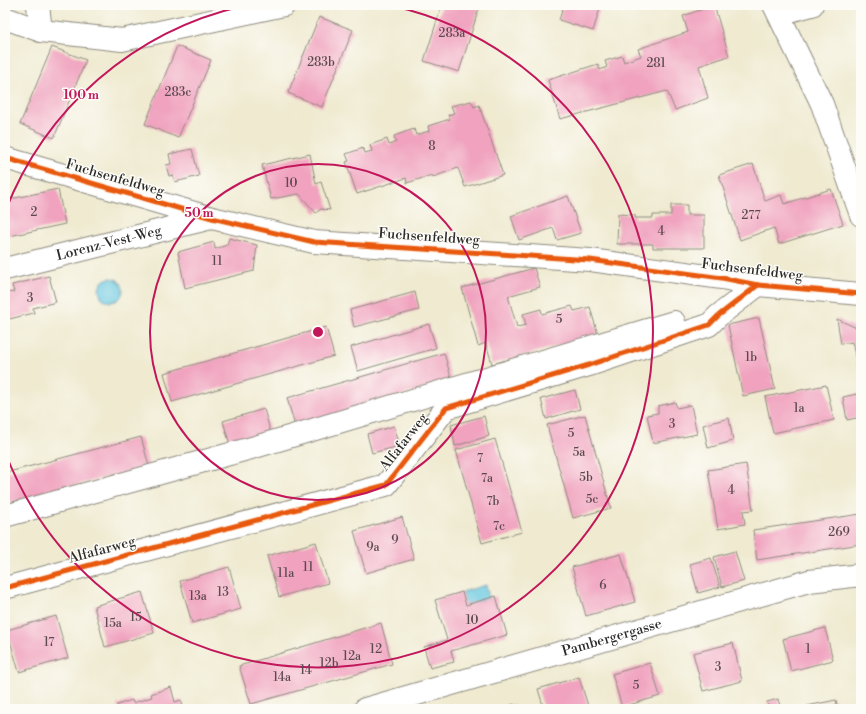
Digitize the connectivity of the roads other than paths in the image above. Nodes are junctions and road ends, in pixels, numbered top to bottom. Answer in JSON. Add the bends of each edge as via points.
{"nodes":[{"id":1,"x":38,"y":5,"type":"edge"},
{"id":2,"x":284,"y":5,"type":"edge"},
{"id":3,"x":812,"y":5,"type":"edge"},
{"id":4,"x":776,"y":10,"type":"edge"},
{"id":5,"x":5,"y":18,"type":"edge"},
{"id":6,"x":41,"y":30,"type":"junction"},
{"id":7,"x":5,"y":158,"type":"edge"},
{"id":8,"x":861,"y":215,"type":"edge"},
{"id":9,"x":212,"y":218,"type":"junction"},
{"id":10,"x":5,"y":269,"type":"edge"},
{"id":11,"x":758,"y":285,"type":"junction"},
{"id":12,"x":861,"y":294,"type":"edge"},
{"id":13,"x":718,"y":316,"type":"junction"},
{"id":14,"x":5,"y":516,"type":"edge"},
{"id":15,"x":861,"y":575,"type":"edge"},
{"id":16,"x":5,"y":588,"type":"edge"},
{"id":17,"x":365,"y":709,"type":"edge"}],
"edges":[{"from":1,"to":6,"type":"street"},
{"from":2,"to":6,"type":"street","via":[[122,40]]},
{"from":3,"to":4,"type":"street"},
{"from":4,"to":8,"type":"street","via":[[822,104]]},
{"from":5,"to":6,"type":"street"},
{"from":7,"to":9,"type":"street","name":"Fuchsenfeldweg"},
{"from":9,"to":10,"type":"street","name":"Lorenz-Vest-Weg"},
{"from":9,"to":11,"type":"street","name":"Fuchsenfeldweg","via":[[314,242],[590,260]]},
{"from":11,"to":12,"type":"street","name":"Fuchsenfeldweg"},
{"from":11,"to":13,"type":"street","name":"Alfafarweg"},
{"from":13,"to":14,"type":"street","name":"Alfafarweg","via":[[700,314],[255,447]]},
{"from":13,"to":16,"type":"street","name":"Alfafarweg","via":[[709,325],[589,365],[446,408],[386,485]]},
{"from":15,"to":17,"type":"street","name":"Pambergergasse","via":[[809,581]]}]}
